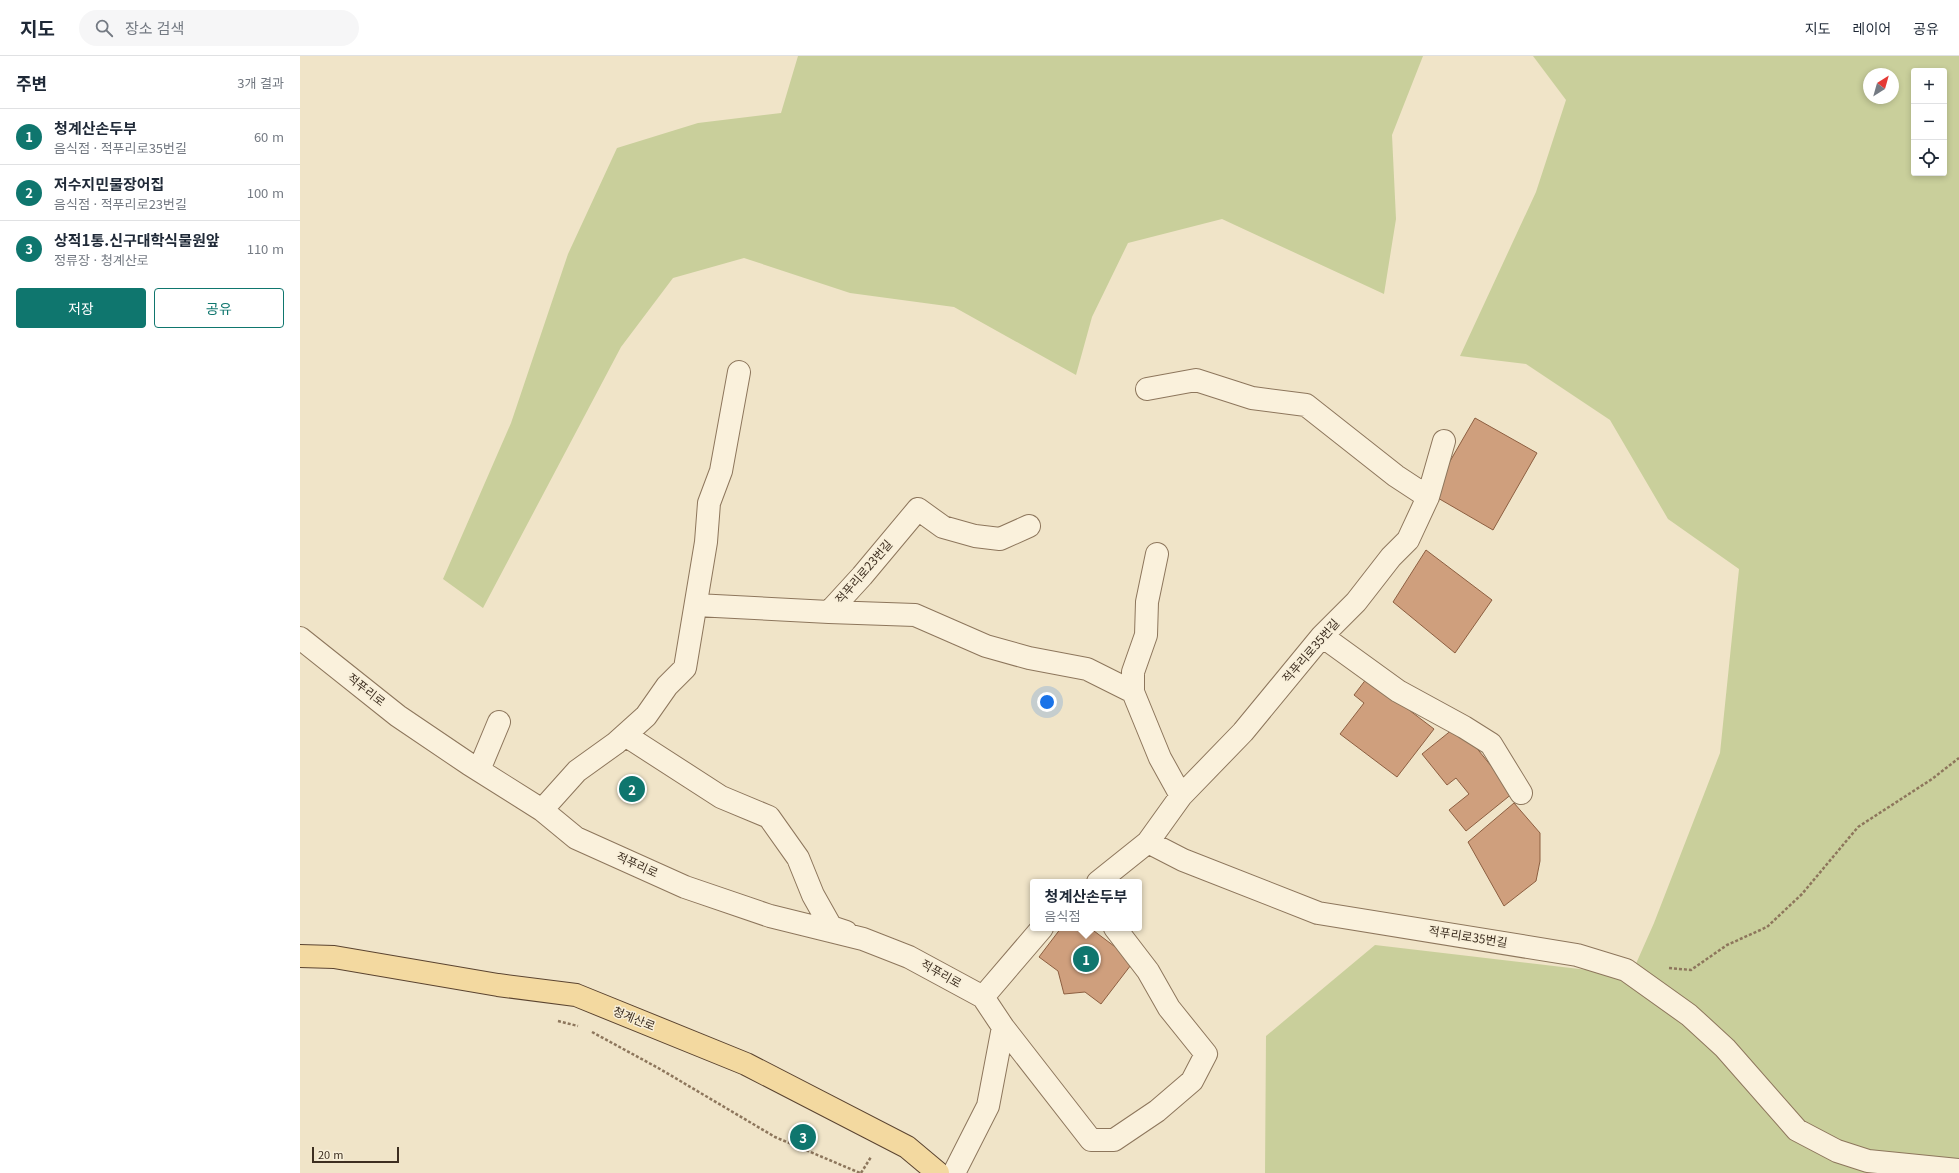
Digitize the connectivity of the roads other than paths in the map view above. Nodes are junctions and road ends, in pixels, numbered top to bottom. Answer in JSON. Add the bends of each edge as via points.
{"nodes":[{"id":1,"x":739,"y":372,"type":"dead end"},
{"id":2,"x":1147,"y":389,"type":"dead end"},
{"id":3,"x":1444,"y":441,"type":"dead end"},
{"id":4,"x":1428,"y":497,"type":"junction"},
{"id":5,"x":1029,"y":526,"type":"dead end"},
{"id":6,"x":1158,"y":554,"type":"dead end"},
{"id":7,"x":696,"y":605,"type":"junction"},
{"id":8,"x":829,"y":612,"type":"junction"},
{"id":9,"x":1322,"y":636,"type":"junction"},
{"id":10,"x":300,"y":638,"type":"edge"},
{"id":11,"x":1133,"y":692,"type":"junction"},
{"id":12,"x":499,"y":722,"type":"dead end"},
{"id":13,"x":625,"y":735,"type":"junction"},
{"id":14,"x":478,"y":770,"type":"junction"},
{"id":15,"x":1521,"y":793,"type":"dead end"},
{"id":16,"x":1181,"y":796,"type":"junction"},
{"id":17,"x":542,"y":810,"type":"junction"},
{"id":18,"x":1148,"y":842,"type":"junction"},
{"id":19,"x":1102,"y":879,"type":"edge"},
{"id":20,"x":1039,"y":931,"type":"edge"},
{"id":21,"x":1117,"y":931,"type":"edge"},
{"id":22,"x":864,"y":939,"type":"junction"},
{"id":23,"x":300,"y":956,"type":"edge"},
{"id":24,"x":983,"y":997,"type":"junction"},
{"id":25,"x":1003,"y":1027,"type":"junction"},
{"id":26,"x":1959,"y":1170,"type":"edge"},
{"id":27,"x":938,"y":1173,"type":"edge"},
{"id":28,"x":954,"y":1173,"type":"edge"}],
"edges":[{"from":1,"to":7,"type":"street","via":[[721,471],[709,503]]},
{"from":2,"to":4,"type":"street","via":[[1196,380],[1252,398],[1306,405],[1396,476]]},
{"from":3,"to":4,"type":"street","name":"적푸리로35번길"},
{"from":4,"to":9,"type":"street","name":"적푸리로35번길","via":[[1408,540],[1391,557],[1356,602]]},
{"from":5,"to":8,"type":"street","name":"적푸리로23번길","via":[[1000,539],[975,536],[943,527],[918,509]]},
{"from":6,"to":11,"type":"street","via":[[1147,602],[1146,635],[1133,672]]},
{"from":7,"to":8,"type":"street","name":"적푸리로23번길"},
{"from":7,"to":13,"type":"street","via":[[685,668],[667,686],[646,716]]},
{"from":8,"to":11,"type":"street","via":[[915,615],[986,646],[1029,658],[1087,669]]},
{"from":9,"to":15,"type":"street","via":[[1398,691],[1491,744]]},
{"from":9,"to":16,"type":"street","name":"적푸리로35번길","via":[[1243,732]]},
{"from":10,"to":14,"type":"street","name":"적푸리로","via":[[398,716]]},
{"from":11,"to":16,"type":"street","via":[[1160,758]]},
{"from":12,"to":14,"type":"street"},
{"from":13,"to":17,"type":"street","via":[[577,771]]},
{"from":13,"to":22,"type":"street","via":[[721,797],[769,817],[798,858],[813,895],[831,927]]},
{"from":14,"to":17,"type":"street","name":"적푸리로"},
{"from":16,"to":18,"type":"street","name":"적푸리로35번길"},
{"from":17,"to":22,"type":"street","name":"적푸리로","via":[[576,838],[685,887],[770,916]]},
{"from":18,"to":19,"type":"street","name":"적푸리로35번길"},
{"from":18,"to":26,"type":"street","name":"적푸리로35번길","via":[[1183,860],[1318,914],[1576,955],[1626,970],[1689,1015],[1725,1048],[1797,1130],[1837,1151],[1868,1161]]},
{"from":20,"to":24,"type":"street"},
{"from":21,"to":25,"type":"street","name":"적푸리로","via":[[1148,971],[1169,1008],[1206,1054],[1192,1081],[1157,1111],[1114,1140],[1091,1140]]},
{"from":22,"to":24,"type":"street","name":"적푸리로","via":[[909,957]]},
{"from":23,"to":27,"type":"main road","name":"청계산로","via":[[334,957],[498,985],[576,995],[746,1064],[907,1147]]},
{"from":24,"to":25,"type":"street","name":"적푸리로"},
{"from":25,"to":28,"type":"street","via":[[988,1106]]}]}
